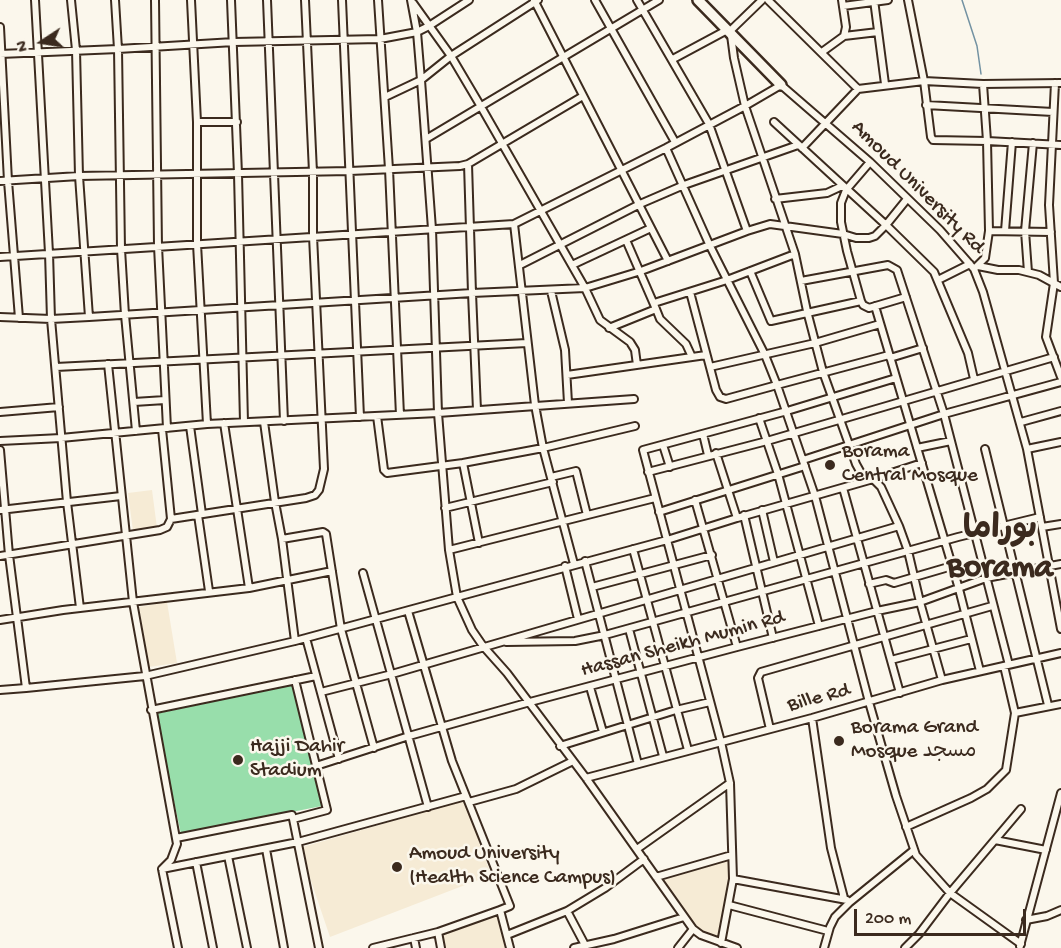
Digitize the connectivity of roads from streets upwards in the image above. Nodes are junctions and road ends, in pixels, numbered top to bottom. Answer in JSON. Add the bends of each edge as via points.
{"nodes":[{"id":1,"x":35,"y":0,"type":"edge"},
{"id":2,"x":71,"y":0,"type":"edge"},
{"id":3,"x":115,"y":0,"type":"edge"},
{"id":4,"x":155,"y":0,"type":"edge"},
{"id":5,"x":191,"y":0,"type":"edge"},
{"id":6,"x":231,"y":0,"type":"edge"},
{"id":7,"x":267,"y":0,"type":"edge"},
{"id":8,"x":306,"y":0,"type":"edge"},
{"id":9,"x":342,"y":0,"type":"edge"},
{"id":10,"x":378,"y":0,"type":"edge"},
{"id":11,"x":411,"y":0,"type":"edge"},
{"id":12,"x":469,"y":0,"type":"edge"},
{"id":13,"x":595,"y":0,"type":"edge"},
{"id":14,"x":637,"y":0,"type":"edge"},
{"id":15,"x":659,"y":0,"type":"edge"},
{"id":16,"x":698,"y":0,"type":"edge"},
{"id":17,"x":762,"y":0,"type":"edge"},
{"id":18,"x":768,"y":0,"type":"edge"},
{"id":19,"x":888,"y":0,"type":"edge"},
{"id":20,"x":908,"y":0,"type":"edge"},
{"id":21,"x":536,"y":1,"type":"edge"},
{"id":22,"x":874,"y":1,"type":"edge"},
{"id":23,"x":843,"y":3,"type":"edge"},
{"id":24,"x":643,"y":9,"type":"junction"},
{"id":25,"x":429,"y":26,"type":"junction"},
{"id":26,"x":0,"y":27,"type":"edge"},
{"id":27,"x":611,"y":28,"type":"junction"},
{"id":28,"x":417,"y":32,"type":"junction"},
{"id":29,"x":729,"y":32,"type":"junction"},
{"id":30,"x":878,"y":32,"type":"junction"},
{"id":31,"x":844,"y":36,"type":"junction"},
{"id":32,"x":344,"y":39,"type":"junction"},
{"id":33,"x":380,"y":39,"type":"junction"},
{"id":34,"x":307,"y":40,"type":"junction"},
{"id":35,"x":269,"y":41,"type":"junction"},
{"id":36,"x":234,"y":42,"type":"junction"},
{"id":37,"x":193,"y":44,"type":"junction"},
{"id":38,"x":156,"y":47,"type":"junction"},
{"id":39,"x":118,"y":49,"type":"junction"},
{"id":40,"x":76,"y":50,"type":"junction"},
{"id":41,"x":38,"y":52,"type":"junction"},
{"id":42,"x":822,"y":52,"type":"junction"},
{"id":43,"x":1,"y":53,"type":"edge"},
{"id":44,"x":451,"y":56,"type":"junction"},
{"id":45,"x":563,"y":58,"type":"junction"},
{"id":46,"x":673,"y":59,"type":"junction"},
{"id":47,"x":421,"y":80,"type":"junction"},
{"id":48,"x":924,"y":81,"type":"junction"},
{"id":49,"x":1058,"y":83,"type":"edge"},
{"id":50,"x":885,"y":84,"type":"junction"},
{"id":51,"x":983,"y":84,"type":"junction"},
{"id":52,"x":781,"y":85,"type":"junction"},
{"id":53,"x":858,"y":89,"type":"junction"},
{"id":54,"x":2,"y":94,"type":"edge"},
{"id":55,"x":584,"y":96,"type":"junction"},
{"id":56,"x":385,"y":97,"type":"junction"},
{"id":57,"x":480,"y":105,"type":"junction"},
{"id":58,"x":926,"y":105,"type":"junction"},
{"id":59,"x":745,"y":106,"type":"junction"},
{"id":60,"x":983,"y":108,"type":"junction"},
{"id":61,"x":1053,"y":112,"type":"junction"},
{"id":62,"x":197,"y":122,"type":"junction"},
{"id":63,"x":237,"y":122,"type":"junction"},
{"id":64,"x":774,"y":122,"type":"dead end"},
{"id":65,"x":827,"y":123,"type":"junction"},
{"id":66,"x":709,"y":124,"type":"junction"},
{"id":67,"x":426,"y":139,"type":"junction"},
{"id":68,"x":987,"y":141,"type":"junction"},
{"id":69,"x":675,"y":142,"type":"junction"},
{"id":70,"x":1012,"y":142,"type":"junction"},
{"id":71,"x":502,"y":143,"type":"junction"},
{"id":72,"x":1033,"y":143,"type":"junction"},
{"id":73,"x":1051,"y":145,"type":"junction"},
{"id":74,"x":1061,"y":145,"type":"edge"},
{"id":75,"x":800,"y":146,"type":"junction"},
{"id":76,"x":666,"y":148,"type":"junction"},
{"id":77,"x":762,"y":159,"type":"junction"},
{"id":78,"x":870,"y":162,"type":"junction"},
{"id":79,"x":468,"y":164,"type":"junction"},
{"id":80,"x":428,"y":166,"type":"junction"},
{"id":81,"x":389,"y":169,"type":"junction"},
{"id":82,"x":622,"y":169,"type":"junction"},
{"id":83,"x":726,"y":170,"type":"junction"},
{"id":84,"x":275,"y":171,"type":"junction"},
{"id":85,"x":350,"y":171,"type":"junction"},
{"id":86,"x":313,"y":172,"type":"junction"},
{"id":87,"x":238,"y":174,"type":"junction"},
{"id":88,"x":196,"y":175,"type":"junction"},
{"id":89,"x":79,"y":176,"type":"junction"},
{"id":90,"x":120,"y":176,"type":"junction"},
{"id":91,"x":157,"y":176,"type":"junction"},
{"id":92,"x":45,"y":178,"type":"junction"},
{"id":93,"x":4,"y":181,"type":"edge"},
{"id":94,"x":684,"y":185,"type":"junction"},
{"id":95,"x":844,"y":188,"type":"junction"},
{"id":96,"x":775,"y":199,"type":"junction"},
{"id":97,"x":907,"y":199,"type":"junction"},
{"id":98,"x":640,"y":204,"type":"junction"},
{"id":99,"x":539,"y":210,"type":"junction"},
{"id":100,"x":514,"y":224,"type":"junction"},
{"id":101,"x":886,"y":225,"type":"junction"},
{"id":102,"x":785,"y":226,"type":"junction"},
{"id":103,"x":471,"y":227,"type":"junction"},
{"id":104,"x":651,"y":228,"type":"junction"},
{"id":105,"x":432,"y":229,"type":"junction"},
{"id":106,"x":391,"y":231,"type":"junction"},
{"id":107,"x":747,"y":231,"type":"junction"},
{"id":108,"x":989,"y":231,"type":"junction"},
{"id":109,"x":1005,"y":231,"type":"junction"},
{"id":110,"x":1025,"y":231,"type":"junction"},
{"id":111,"x":1051,"y":232,"type":"junction"},
{"id":112,"x":353,"y":234,"type":"junction"},
{"id":113,"x":843,"y":234,"type":"junction"},
{"id":114,"x":313,"y":236,"type":"junction"},
{"id":115,"x":277,"y":239,"type":"junction"},
{"id":116,"x":626,"y":240,"type":"junction"},
{"id":117,"x":240,"y":241,"type":"junction"},
{"id":118,"x":197,"y":244,"type":"junction"},
{"id":119,"x":561,"y":245,"type":"junction"},
{"id":120,"x":158,"y":246,"type":"junction"},
{"id":121,"x":710,"y":246,"type":"junction"},
{"id":122,"x":121,"y":249,"type":"junction"},
{"id":123,"x":84,"y":251,"type":"junction"},
{"id":124,"x":49,"y":253,"type":"junction"},
{"id":125,"x":795,"y":254,"type":"junction"},
{"id":126,"x":15,"y":256,"type":"junction"},
{"id":127,"x":0,"y":257,"type":"edge"},
{"id":128,"x":668,"y":261,"type":"junction"},
{"id":129,"x":520,"y":265,"type":"junction"},
{"id":130,"x":572,"y":265,"type":"junction"},
{"id":131,"x":974,"y":266,"type":"junction"},
{"id":132,"x":641,"y":271,"type":"junction"},
{"id":133,"x":750,"y":271,"type":"junction"},
{"id":134,"x":853,"y":272,"type":"junction"},
{"id":135,"x":1028,"y":272,"type":"junction"},
{"id":136,"x":727,"y":280,"type":"junction"},
{"id":137,"x":938,"y":280,"type":"junction"},
{"id":138,"x":801,"y":281,"type":"junction"},
{"id":139,"x":1054,"y":283,"type":"junction"},
{"id":140,"x":1061,"y":287,"type":"edge"},
{"id":141,"x":585,"y":288,"type":"junction"},
{"id":142,"x":522,"y":291,"type":"junction"},
{"id":143,"x":551,"y":291,"type":"junction"},
{"id":144,"x":472,"y":292,"type":"junction"},
{"id":145,"x":690,"y":292,"type":"junction"},
{"id":146,"x":434,"y":295,"type":"junction"},
{"id":147,"x":395,"y":297,"type":"junction"},
{"id":148,"x":906,"y":297,"type":"junction"},
{"id":149,"x":354,"y":300,"type":"junction"},
{"id":150,"x":861,"y":301,"type":"junction"},
{"id":151,"x":315,"y":302,"type":"junction"},
{"id":152,"x":280,"y":304,"type":"junction"},
{"id":153,"x":655,"y":306,"type":"junction"},
{"id":154,"x":875,"y":306,"type":"junction"},
{"id":155,"x":241,"y":307,"type":"junction"},
{"id":156,"x":200,"y":310,"type":"junction"},
{"id":157,"x":807,"y":311,"type":"junction"},
{"id":158,"x":161,"y":312,"type":"junction"},
{"id":159,"x":125,"y":315,"type":"junction"},
{"id":160,"x":0,"y":317,"type":"edge"},
{"id":161,"x":89,"y":317,"type":"junction"},
{"id":162,"x":19,"y":318,"type":"junction"},
{"id":163,"x":51,"y":319,"type":"junction"},
{"id":164,"x":880,"y":324,"type":"junction"},
{"id":165,"x":609,"y":327,"type":"junction"},
{"id":166,"x":527,"y":343,"type":"junction"},
{"id":167,"x":815,"y":344,"type":"junction"},
{"id":168,"x":474,"y":346,"type":"junction"},
{"id":169,"x":436,"y":348,"type":"junction"},
{"id":170,"x":923,"y":348,"type":"junction"},
{"id":171,"x":397,"y":350,"type":"junction"},
{"id":172,"x":357,"y":352,"type":"junction"},
{"id":173,"x":318,"y":354,"type":"junction"},
{"id":174,"x":281,"y":355,"type":"junction"},
{"id":175,"x":706,"y":355,"type":"junction"},
{"id":176,"x":765,"y":355,"type":"junction"},
{"id":177,"x":890,"y":356,"type":"junction"},
{"id":178,"x":242,"y":357,"type":"junction"},
{"id":179,"x":692,"y":357,"type":"junction"},
{"id":180,"x":1054,"y":357,"type":"junction"},
{"id":181,"x":203,"y":359,"type":"junction"},
{"id":182,"x":164,"y":361,"type":"junction"},
{"id":183,"x":131,"y":363,"type":"junction"},
{"id":184,"x":108,"y":364,"type":"junction"},
{"id":185,"x":638,"y":365,"type":"junction"},
{"id":186,"x":56,"y":367,"type":"junction"},
{"id":187,"x":710,"y":367,"type":"junction"},
{"id":188,"x":1005,"y":371,"type":"junction"},
{"id":189,"x":824,"y":372,"type":"junction"},
{"id":190,"x":567,"y":375,"type":"junction"},
{"id":191,"x":896,"y":378,"type":"junction"},
{"id":192,"x":974,"y":379,"type":"junction"},
{"id":193,"x":1061,"y":380,"type":"edge"},
{"id":194,"x":777,"y":385,"type":"junction"},
{"id":195,"x":936,"y":390,"type":"junction"},
{"id":196,"x":1012,"y":397,"type":"junction"},
{"id":197,"x":833,"y":398,"type":"junction"},
{"id":198,"x":634,"y":399,"type":"dead end"},
{"id":199,"x":165,"y":400,"type":"junction"},
{"id":200,"x":903,"y":400,"type":"junction"},
{"id":201,"x":134,"y":402,"type":"junction"},
{"id":202,"x":568,"y":403,"type":"junction"},
{"id":203,"x":535,"y":405,"type":"junction"},
{"id":204,"x":59,"y":407,"type":"junction"},
{"id":205,"x":477,"y":410,"type":"junction"},
{"id":206,"x":787,"y":411,"type":"junction"},
{"id":207,"x":1061,"y":411,"type":"edge"},
{"id":208,"x":0,"y":412,"type":"edge"},
{"id":209,"x":438,"y":413,"type":"junction"},
{"id":210,"x":944,"y":414,"type":"junction"},
{"id":211,"x":400,"y":415,"type":"junction"},
{"id":212,"x":377,"y":416,"type":"junction"},
{"id":213,"x":360,"y":417,"type":"junction"},
{"id":214,"x":759,"y":418,"type":"junction"},
{"id":215,"x":839,"y":419,"type":"junction"},
{"id":216,"x":322,"y":420,"type":"junction"},
{"id":217,"x":284,"y":421,"type":"junction"},
{"id":218,"x":244,"y":422,"type":"junction"},
{"id":219,"x":264,"y":422,"type":"junction"},
{"id":220,"x":1021,"y":422,"type":"junction"},
{"id":221,"x":224,"y":423,"type":"junction"},
{"id":222,"x":207,"y":424,"type":"junction"},
{"id":223,"x":190,"y":426,"type":"junction"},
{"id":224,"x":636,"y":426,"type":"dead end"},
{"id":225,"x":910,"y":426,"type":"junction"},
{"id":226,"x":165,"y":428,"type":"junction"},
{"id":227,"x":136,"y":431,"type":"junction"},
{"id":228,"x":795,"y":432,"type":"junction"},
{"id":229,"x":114,"y":433,"type":"junction"},
{"id":230,"x":703,"y":434,"type":"junction"},
{"id":231,"x":61,"y":438,"type":"junction"},
{"id":232,"x":0,"y":441,"type":"edge"},
{"id":233,"x":767,"y":441,"type":"junction"},
{"id":234,"x":951,"y":441,"type":"junction"},
{"id":235,"x":1061,"y":442,"type":"edge"},
{"id":236,"x":663,"y":445,"type":"junction"},
{"id":237,"x":849,"y":445,"type":"junction"},
{"id":238,"x":543,"y":448,"type":"junction"},
{"id":239,"x":917,"y":448,"type":"junction"},
{"id":240,"x":985,"y":449,"type":"dead end"},
{"id":241,"x":1027,"y":449,"type":"junction"},
{"id":242,"x":0,"y":450,"type":"edge"},
{"id":243,"x":712,"y":454,"type":"junction"},
{"id":244,"x":463,"y":463,"type":"junction"},
{"id":245,"x":804,"y":463,"type":"junction"},
{"id":246,"x":922,"y":463,"type":"junction"},
{"id":247,"x":443,"y":466,"type":"junction"},
{"id":248,"x":669,"y":467,"type":"junction"},
{"id":249,"x":648,"y":472,"type":"junction"},
{"id":250,"x":778,"y":474,"type":"junction"},
{"id":251,"x":552,"y":479,"type":"junction"},
{"id":252,"x":873,"y":479,"type":"junction"},
{"id":253,"x":843,"y":488,"type":"junction"},
{"id":254,"x":728,"y":491,"type":"junction"},
{"id":255,"x":121,"y":496,"type":"junction"},
{"id":256,"x":815,"y":496,"type":"junction"},
{"id":257,"x":655,"y":498,"type":"junction"},
{"id":258,"x":696,"y":500,"type":"junction"},
{"id":259,"x":67,"y":502,"type":"junction"},
{"id":260,"x":275,"y":502,"type":"junction"},
{"id":261,"x":471,"y":502,"type":"junction"},
{"id":262,"x":785,"y":504,"type":"junction"},
{"id":263,"x":446,"y":508,"type":"junction"},
{"id":264,"x":2,"y":509,"type":"edge"},
{"id":265,"x":237,"y":509,"type":"junction"},
{"id":266,"x":762,"y":510,"type":"junction"},
{"id":267,"x":659,"y":512,"type":"junction"},
{"id":268,"x":200,"y":515,"type":"junction"},
{"id":269,"x":587,"y":515,"type":"junction"},
{"id":270,"x":740,"y":516,"type":"junction"},
{"id":271,"x":1040,"y":517,"type":"junction"},
{"id":272,"x":171,"y":519,"type":"junction"},
{"id":273,"x":563,"y":521,"type":"junction"},
{"id":274,"x":1061,"y":524,"type":"edge"},
{"id":275,"x":1004,"y":525,"type":"junction"},
{"id":276,"x":899,"y":526,"type":"junction"},
{"id":277,"x":1042,"y":527,"type":"junction"},
{"id":278,"x":704,"y":529,"type":"junction"},
{"id":279,"x":975,"y":532,"type":"junction"},
{"id":280,"x":126,"y":536,"type":"junction"},
{"id":281,"x":282,"y":539,"type":"junction"},
{"id":282,"x":857,"y":539,"type":"junction"},
{"id":283,"x":667,"y":540,"type":"junction"},
{"id":284,"x":945,"y":541,"type":"junction"},
{"id":285,"x":479,"y":543,"type":"junction"},
{"id":286,"x":72,"y":545,"type":"junction"},
{"id":287,"x":828,"y":547,"type":"junction"},
{"id":288,"x":633,"y":549,"type":"junction"},
{"id":289,"x":449,"y":550,"type":"junction"},
{"id":290,"x":908,"y":551,"type":"junction"},
{"id":291,"x":9,"y":555,"type":"junction"},
{"id":292,"x":712,"y":555,"type":"junction"},
{"id":293,"x":799,"y":555,"type":"junction"},
{"id":294,"x":0,"y":556,"type":"edge"},
{"id":295,"x":585,"y":561,"type":"junction"},
{"id":296,"x":774,"y":562,"type":"junction"},
{"id":297,"x":574,"y":564,"type":"junction"},
{"id":298,"x":864,"y":564,"type":"junction"},
{"id":299,"x":1061,"y":564,"type":"edge"},
{"id":300,"x":674,"y":565,"type":"junction"},
{"id":301,"x":565,"y":566,"type":"junction"},
{"id":302,"x":952,"y":566,"type":"junction"},
{"id":303,"x":1049,"y":566,"type":"junction"},
{"id":304,"x":756,"y":568,"type":"junction"},
{"id":305,"x":332,"y":571,"type":"junction"},
{"id":306,"x":836,"y":571,"type":"junction"},
{"id":307,"x":363,"y":573,"type":"dead end"},
{"id":308,"x":1015,"y":573,"type":"junction"},
{"id":309,"x":640,"y":574,"type":"junction"},
{"id":310,"x":914,"y":577,"type":"junction"},
{"id":311,"x":718,"y":578,"type":"junction"},
{"id":312,"x":986,"y":578,"type":"junction"},
{"id":313,"x":805,"y":579,"type":"junction"},
{"id":314,"x":288,"y":580,"type":"junction"},
{"id":315,"x":869,"y":584,"type":"junction"},
{"id":316,"x":592,"y":587,"type":"junction"},
{"id":317,"x":249,"y":588,"type":"junction"},
{"id":318,"x":959,"y":589,"type":"junction"},
{"id":319,"x":680,"y":590,"type":"junction"},
{"id":320,"x":209,"y":591,"type":"junction"},
{"id":321,"x":762,"y":592,"type":"junction"},
{"id":322,"x":457,"y":597,"type":"junction"},
{"id":323,"x":646,"y":599,"type":"junction"},
{"id":324,"x":133,"y":602,"type":"junction"},
{"id":325,"x":725,"y":602,"type":"junction"},
{"id":326,"x":920,"y":603,"type":"junction"},
{"id":327,"x":992,"y":606,"type":"junction"},
{"id":328,"x":80,"y":608,"type":"junction"},
{"id":329,"x":408,"y":611,"type":"junction"},
{"id":330,"x":877,"y":611,"type":"junction"},
{"id":331,"x":599,"y":613,"type":"junction"},
{"id":332,"x":686,"y":613,"type":"junction"},
{"id":333,"x":965,"y":614,"type":"junction"},
{"id":334,"x":16,"y":617,"type":"junction"},
{"id":335,"x":578,"y":619,"type":"junction"},
{"id":336,"x":848,"y":619,"type":"junction"},
{"id":337,"x":0,"y":620,"type":"edge"},
{"id":338,"x":375,"y":620,"type":"junction"},
{"id":339,"x":652,"y":622,"type":"junction"},
{"id":340,"x":926,"y":625,"type":"junction"},
{"id":341,"x":819,"y":626,"type":"junction"},
{"id":342,"x":341,"y":629,"type":"junction"},
{"id":343,"x":629,"y":629,"type":"junction"},
{"id":344,"x":1061,"y":629,"type":"edge"},
{"id":345,"x":605,"y":635,"type":"junction"},
{"id":346,"x":885,"y":637,"type":"junction"},
{"id":347,"x":306,"y":638,"type":"junction"},
{"id":348,"x":772,"y":638,"type":"junction"},
{"id":349,"x":971,"y":639,"type":"junction"},
{"id":350,"x":296,"y":641,"type":"junction"},
{"id":351,"x":497,"y":642,"type":"junction"},
{"id":352,"x":855,"y":645,"type":"junction"},
{"id":353,"x":483,"y":646,"type":"junction"},
{"id":354,"x":736,"y":647,"type":"junction"},
{"id":355,"x":932,"y":649,"type":"junction"},
{"id":356,"x":1061,"y":653,"type":"edge"},
{"id":357,"x":698,"y":658,"type":"junction"},
{"id":358,"x":1037,"y":658,"type":"junction"},
{"id":359,"x":891,"y":660,"type":"junction"},
{"id":360,"x":424,"y":663,"type":"junction"},
{"id":361,"x":1007,"y":666,"type":"junction"},
{"id":362,"x":664,"y":667,"type":"junction"},
{"id":363,"x":980,"y":671,"type":"junction"},
{"id":364,"x":640,"y":673,"type":"junction"},
{"id":365,"x":392,"y":674,"type":"junction"},
{"id":366,"x":145,"y":676,"type":"junction"},
{"id":367,"x":316,"y":676,"type":"junction"},
{"id":368,"x":295,"y":680,"type":"junction"},
{"id":369,"x":616,"y":680,"type":"junction"},
{"id":370,"x":942,"y":680,"type":"junction"},
{"id":371,"x":356,"y":684,"type":"junction"},
{"id":372,"x":26,"y":687,"type":"junction"},
{"id":373,"x":590,"y":687,"type":"junction"},
{"id":374,"x":0,"y":690,"type":"edge"},
{"id":375,"x":321,"y":693,"type":"junction"},
{"id":376,"x":900,"y":693,"type":"junction"},
{"id":377,"x":530,"y":702,"type":"junction"},
{"id":378,"x":710,"y":702,"type":"junction"},
{"id":379,"x":869,"y":702,"type":"junction"},
{"id":380,"x":1061,"y":704,"type":"edge"},
{"id":381,"x":1048,"y":705,"type":"junction"},
{"id":382,"x":151,"y":710,"type":"junction"},
{"id":383,"x":676,"y":710,"type":"junction"},
{"id":384,"x":1015,"y":713,"type":"junction"},
{"id":385,"x":652,"y":718,"type":"junction"},
{"id":386,"x":812,"y":718,"type":"junction"},
{"id":387,"x":628,"y":725,"type":"junction"},
{"id":388,"x":441,"y":727,"type":"junction"},
{"id":389,"x":770,"y":729,"type":"junction"},
{"id":390,"x":603,"y":732,"type":"junction"},
{"id":391,"x":409,"y":736,"type":"junction"},
{"id":392,"x":721,"y":742,"type":"junction"},
{"id":393,"x":560,"y":746,"type":"junction"},
{"id":394,"x":374,"y":747,"type":"junction"},
{"id":395,"x":688,"y":750,"type":"junction"},
{"id":396,"x":663,"y":756,"type":"junction"},
{"id":397,"x":339,"y":759,"type":"junction"},
{"id":398,"x":573,"y":761,"type":"junction"},
{"id":399,"x":638,"y":764,"type":"junction"},
{"id":400,"x":316,"y":766,"type":"junction"},
{"id":401,"x":586,"y":778,"type":"junction"},
{"id":402,"x":730,"y":783,"type":"junction"},
{"id":403,"x":1061,"y":794,"type":"edge"},
{"id":404,"x":468,"y":799,"type":"junction"},
{"id":405,"x":428,"y":807,"type":"junction"},
{"id":406,"x":1021,"y":809,"type":"dead end"},
{"id":407,"x":293,"y":819,"type":"junction"},
{"id":408,"x":906,"y":826,"type":"junction"},
{"id":409,"x":176,"y":838,"type":"junction"},
{"id":410,"x":995,"y":840,"type":"junction"},
{"id":411,"x":298,"y":842,"type":"junction"},
{"id":412,"x":266,"y":849,"type":"junction"},
{"id":413,"x":637,"y":849,"type":"junction"},
{"id":414,"x":914,"y":850,"type":"junction"},
{"id":415,"x":1046,"y":850,"type":"junction"},
{"id":416,"x":732,"y":855,"type":"junction"},
{"id":417,"x":228,"y":856,"type":"junction"},
{"id":418,"x":644,"y":859,"type":"junction"},
{"id":419,"x":196,"y":862,"type":"junction"},
{"id":420,"x":162,"y":869,"type":"junction"},
{"id":421,"x":656,"y":877,"type":"junction"},
{"id":422,"x":733,"y":879,"type":"junction"},
{"id":423,"x":950,"y":893,"type":"junction"},
{"id":424,"x":847,"y":900,"type":"junction"},
{"id":425,"x":729,"y":905,"type":"junction"},
{"id":426,"x":500,"y":910,"type":"junction"},
{"id":427,"x":1061,"y":910,"type":"edge"},
{"id":428,"x":567,"y":911,"type":"junction"},
{"id":429,"x":684,"y":917,"type":"junction"},
{"id":430,"x":1026,"y":920,"type":"junction"},
{"id":431,"x":693,"y":929,"type":"junction"},
{"id":432,"x":828,"y":931,"type":"junction"},
{"id":433,"x":438,"y":932,"type":"junction"},
{"id":434,"x":507,"y":935,"type":"junction"},
{"id":435,"x":414,"y":938,"type":"junction"},
{"id":436,"x":614,"y":939,"type":"junction"},
{"id":437,"x":720,"y":943,"type":"junction"},
{"id":438,"x":585,"y":945,"type":"junction"},
{"id":439,"x":1020,"y":946,"type":"edge"},
{"id":440,"x":178,"y":948,"type":"edge"},
{"id":441,"x":213,"y":948,"type":"edge"},
{"id":442,"x":247,"y":948,"type":"edge"},
{"id":443,"x":284,"y":948,"type":"edge"},
{"id":444,"x":319,"y":948,"type":"edge"},
{"id":445,"x":373,"y":948,"type":"edge"},
{"id":446,"x":416,"y":948,"type":"edge"},
{"id":447,"x":441,"y":948,"type":"edge"},
{"id":448,"x":510,"y":948,"type":"edge"},
{"id":449,"x":574,"y":948,"type":"edge"},
{"id":450,"x":616,"y":948,"type":"edge"},
{"id":451,"x":678,"y":948,"type":"edge"},
{"id":452,"x":737,"y":948,"type":"edge"},
{"id":453,"x":824,"y":948,"type":"edge"},
{"id":454,"x":905,"y":948,"type":"edge"}],
"edges":[{"from":1,"to":41,"type":"street"},
{"from":2,"to":40,"type":"street"},
{"from":3,"to":39,"type":"street"},
{"from":4,"to":38,"type":"street"},
{"from":5,"to":37,"type":"street"},
{"from":6,"to":36,"type":"street"},
{"from":7,"to":35,"type":"street"},
{"from":8,"to":34,"type":"street"},
{"from":9,"to":32,"type":"street"},
{"from":10,"to":33,"type":"street"},
{"from":11,"to":25,"type":"street"},
{"from":11,"to":28,"type":"street"},
{"from":12,"to":25,"type":"street"},
{"from":13,"to":27,"type":"street"},
{"from":14,"to":24,"type":"street"},
{"from":15,"to":24,"type":"street"},
{"from":16,"to":29,"type":"street","name":"Amoud University Rd"},
{"from":17,"to":29,"type":"street"},
{"from":18,"to":42,"type":"street"},
{"from":19,"to":22,"type":"street"},
{"from":20,"to":48,"type":"street"},
{"from":21,"to":44,"type":"street"},
{"from":21,"to":45,"type":"street"},
{"from":22,"to":23,"type":"street"},
{"from":22,"to":30,"type":"street"},
{"from":23,"to":31,"type":"street"},
{"from":24,"to":27,"type":"street"},
{"from":24,"to":46,"type":"street"},
{"from":25,"to":28,"type":"street"},
{"from":25,"to":44,"type":"street"},
{"from":26,"to":43,"type":"street"},
{"from":27,"to":45,"type":"street"},
{"from":27,"to":69,"type":"street"},
{"from":28,"to":33,"type":"street"},
{"from":28,"to":47,"type":"street"},
{"from":29,"to":46,"type":"street"},
{"from":29,"to":52,"type":"street","name":"Amoud University Rd"},
{"from":29,"to":59,"type":"street"},
{"from":30,"to":31,"type":"street"},
{"from":30,"to":50,"type":"street"},
{"from":31,"to":42,"type":"street"},
{"from":32,"to":33,"type":"street"},
{"from":32,"to":34,"type":"street"},
{"from":32,"to":85,"type":"street"},
{"from":33,"to":56,"type":"street"},
{"from":34,"to":35,"type":"street"},
{"from":34,"to":86,"type":"street"},
{"from":35,"to":36,"type":"street"},
{"from":35,"to":84,"type":"street"},
{"from":36,"to":37,"type":"street"},
{"from":36,"to":63,"type":"street"},
{"from":37,"to":38,"type":"street"},
{"from":37,"to":62,"type":"street"},
{"from":38,"to":39,"type":"street"},
{"from":38,"to":91,"type":"street"},
{"from":39,"to":40,"type":"street"},
{"from":39,"to":90,"type":"street"},
{"from":40,"to":41,"type":"street"},
{"from":40,"to":89,"type":"street"},
{"from":41,"to":43,"type":"street"},
{"from":41,"to":92,"type":"street"},
{"from":42,"to":53,"type":"street"},
{"from":43,"to":54,"type":"street"},
{"from":44,"to":47,"type":"street"},
{"from":44,"to":57,"type":"street"},
{"from":45,"to":55,"type":"street"},
{"from":45,"to":57,"type":"street"},
{"from":46,"to":66,"type":"street"},
{"from":47,"to":56,"type":"street"},
{"from":47,"to":67,"type":"street"},
{"from":48,"to":50,"type":"street"},
{"from":48,"to":51,"type":"street"},
{"from":48,"to":58,"type":"street"},
{"from":49,"to":51,"type":"street"},
{"from":49,"to":61,"type":"street"},
{"from":50,"to":53,"type":"street"},
{"from":51,"to":60,"type":"street"},
{"from":52,"to":59,"type":"street"},
{"from":52,"to":65,"type":"street","name":"Amoud University Rd"},
{"from":53,"to":65,"type":"street"},
{"from":54,"to":93,"type":"street"},
{"from":55,"to":71,"type":"street"},
{"from":55,"to":82,"type":"street"},
{"from":56,"to":81,"type":"street"},
{"from":57,"to":67,"type":"street"},
{"from":57,"to":71,"type":"street"},
{"from":58,"to":60,"type":"street"},
{"from":58,"to":68,"type":"street","via":[[933,140]]},
{"from":59,"to":66,"type":"street"},
{"from":59,"to":77,"type":"street"},
{"from":60,"to":61,"type":"street"},
{"from":60,"to":68,"type":"street"},
{"from":61,"to":73,"type":"street"},
{"from":62,"to":63,"type":"street"},
{"from":62,"to":88,"type":"street"},
{"from":63,"to":87,"type":"street"},
{"from":64,"to":75,"type":"street"},
{"from":65,"to":75,"type":"street"},
{"from":65,"to":78,"type":"street","name":"Amoud University Rd"},
{"from":66,"to":69,"type":"street"},
{"from":66,"to":83,"type":"street"},
{"from":67,"to":80,"type":"street"},
{"from":68,"to":70,"type":"street"},
{"from":68,"to":108,"type":"street"},
{"from":69,"to":76,"type":"street"},
{"from":70,"to":72,"type":"street"},
{"from":70,"to":109,"type":"street"},
{"from":71,"to":79,"type":"street"},
{"from":71,"to":99,"type":"street"},
{"from":72,"to":73,"type":"street"},
{"from":72,"to":110,"type":"street"},
{"from":73,"to":74,"type":"street"},
{"from":73,"to":111,"type":"street"},
{"from":75,"to":77,"type":"street"},
{"from":75,"to":95,"type":"street"},
{"from":76,"to":82,"type":"street"},
{"from":76,"to":94,"type":"street"},
{"from":77,"to":83,"type":"street"},
{"from":77,"to":96,"type":"street"},
{"from":78,"to":95,"type":"street"},
{"from":78,"to":97,"type":"street","name":"Amoud University Rd"},
{"from":79,"to":80,"type":"street"},
{"from":79,"to":103,"type":"street"},
{"from":80,"to":81,"type":"street"},
{"from":80,"to":105,"type":"street"},
{"from":81,"to":85,"type":"street"},
{"from":81,"to":106,"type":"street"},
{"from":82,"to":98,"type":"street"},
{"from":82,"to":99,"type":"street"},
{"from":83,"to":94,"type":"street"},
{"from":83,"to":107,"type":"street"},
{"from":84,"to":86,"type":"street"},
{"from":84,"to":87,"type":"street"},
{"from":84,"to":115,"type":"street"},
{"from":85,"to":86,"type":"street"},
{"from":85,"to":112,"type":"street"},
{"from":86,"to":114,"type":"street"},
{"from":87,"to":88,"type":"street"},
{"from":87,"to":117,"type":"street"},
{"from":88,"to":91,"type":"street"},
{"from":88,"to":118,"type":"street"},
{"from":89,"to":90,"type":"street"},
{"from":89,"to":92,"type":"street"},
{"from":89,"to":123,"type":"street"},
{"from":90,"to":91,"type":"street"},
{"from":90,"to":122,"type":"street"},
{"from":91,"to":120,"type":"street"},
{"from":92,"to":93,"type":"street"},
{"from":92,"to":124,"type":"street"},
{"from":93,"to":126,"type":"street"},
{"from":94,"to":98,"type":"street"},
{"from":94,"to":121,"type":"street"},
{"from":95,"to":96,"type":"street"},
{"from":95,"to":101,"type":"street"},
{"from":95,"to":113,"type":"street"},
{"from":96,"to":102,"type":"street"},
{"from":97,"to":101,"type":"street"},
{"from":97,"to":131,"type":"street","name":"Amoud University Rd"},
{"from":98,"to":104,"type":"street"},
{"from":98,"to":119,"type":"street"},
{"from":99,"to":100,"type":"street"},
{"from":99,"to":119,"type":"street"},
{"from":100,"to":103,"type":"street"},
{"from":100,"to":129,"type":"street"},
{"from":101,"to":113,"type":"street","via":[[869,238]]},
{"from":101,"to":137,"type":"street"},
{"from":102,"to":107,"type":"street","via":[[770,224]]},
{"from":102,"to":113,"type":"street"},
{"from":102,"to":125,"type":"street"},
{"from":103,"to":105,"type":"street"},
{"from":103,"to":144,"type":"street"},
{"from":104,"to":116,"type":"street"},
{"from":104,"to":128,"type":"street"},
{"from":105,"to":106,"type":"street"},
{"from":105,"to":146,"type":"street"},
{"from":106,"to":112,"type":"street"},
{"from":106,"to":147,"type":"street"},
{"from":107,"to":121,"type":"street"},
{"from":108,"to":109,"type":"street"},
{"from":108,"to":131,"type":"street","via":[[985,258]]},
{"from":109,"to":110,"type":"street"},
{"from":110,"to":111,"type":"street"},
{"from":110,"to":135,"type":"street"},
{"from":111,"to":139,"type":"street"},
{"from":112,"to":114,"type":"street"},
{"from":112,"to":149,"type":"street"},
{"from":113,"to":134,"type":"street"},
{"from":114,"to":115,"type":"street"},
{"from":114,"to":151,"type":"street"},
{"from":115,"to":117,"type":"street"},
{"from":115,"to":152,"type":"street"},
{"from":116,"to":130,"type":"street"},
{"from":116,"to":132,"type":"street"},
{"from":117,"to":118,"type":"street"},
{"from":117,"to":155,"type":"street"},
{"from":118,"to":120,"type":"street"},
{"from":118,"to":156,"type":"street"},
{"from":119,"to":129,"type":"street"},
{"from":119,"to":130,"type":"street"},
{"from":120,"to":122,"type":"street"},
{"from":120,"to":158,"type":"street"},
{"from":121,"to":128,"type":"street"},
{"from":121,"to":136,"type":"street"},
{"from":122,"to":123,"type":"street"},
{"from":122,"to":159,"type":"street"},
{"from":123,"to":124,"type":"street"},
{"from":123,"to":161,"type":"street"},
{"from":124,"to":126,"type":"street"},
{"from":124,"to":163,"type":"street"},
{"from":125,"to":133,"type":"street"},
{"from":125,"to":138,"type":"street"},
{"from":126,"to":127,"type":"street"},
{"from":126,"to":162,"type":"street"},
{"from":128,"to":132,"type":"street"},
{"from":129,"to":142,"type":"street"},
{"from":130,"to":141,"type":"street"},
{"from":131,"to":135,"type":"street"},
{"from":131,"to":137,"type":"street"},
{"from":131,"to":188,"type":"street","name":"Amoud University Rd"},
{"from":132,"to":141,"type":"street"},
{"from":132,"to":153,"type":"street"},
{"from":133,"to":136,"type":"street"},
{"from":133,"to":157,"type":"street","via":[[771,321]]},
{"from":134,"to":138,"type":"street"},
{"from":134,"to":148,"type":"street","via":[[891,266],[897,270]]},
{"from":134,"to":150,"type":"street"},
{"from":135,"to":139,"type":"street"},
{"from":136,"to":145,"type":"street"},
{"from":136,"to":176,"type":"street"},
{"from":137,"to":192,"type":"street","via":[[970,358]]},
{"from":138,"to":157,"type":"street"},
{"from":139,"to":140,"type":"street"},
{"from":139,"to":180,"type":"street","via":[[1046,337]]},
{"from":141,"to":143,"type":"street"},
{"from":141,"to":165,"type":"street","via":[[600,320]]},
{"from":142,"to":143,"type":"street"},
{"from":142,"to":144,"type":"street"},
{"from":142,"to":166,"type":"street"},
{"from":143,"to":190,"type":"street"},
{"from":144,"to":146,"type":"street"},
{"from":144,"to":168,"type":"street"},
{"from":145,"to":153,"type":"street"},
{"from":145,"to":175,"type":"street"},
{"from":146,"to":147,"type":"street"},
{"from":146,"to":169,"type":"street"},
{"from":147,"to":149,"type":"street"},
{"from":147,"to":171,"type":"street"},
{"from":148,"to":154,"type":"street"},
{"from":148,"to":170,"type":"street"},
{"from":149,"to":151,"type":"street"},
{"from":149,"to":172,"type":"street"},
{"from":150,"to":154,"type":"street","via":[[867,307]]},
{"from":150,"to":157,"type":"street"},
{"from":151,"to":152,"type":"street"},
{"from":151,"to":173,"type":"street"},
{"from":152,"to":155,"type":"street"},
{"from":152,"to":174,"type":"street"},
{"from":153,"to":165,"type":"street"},
{"from":153,"to":179,"type":"street","via":[[660,319],[686,345]]},
{"from":154,"to":164,"type":"street"},
{"from":155,"to":156,"type":"street"},
{"from":155,"to":178,"type":"street"},
{"from":156,"to":158,"type":"street"},
{"from":156,"to":181,"type":"street"},
{"from":157,"to":167,"type":"street"},
{"from":158,"to":159,"type":"street"},
{"from":158,"to":182,"type":"street"},
{"from":159,"to":161,"type":"street"},
{"from":159,"to":183,"type":"street"},
{"from":160,"to":162,"type":"street"},
{"from":161,"to":163,"type":"street"},
{"from":162,"to":163,"type":"street"},
{"from":163,"to":186,"type":"street"},
{"from":164,"to":167,"type":"street"},
{"from":164,"to":177,"type":"street"},
{"from":165,"to":185,"type":"street","via":[[633,346]]},
{"from":166,"to":168,"type":"street"},
{"from":166,"to":203,"type":"street"},
{"from":167,"to":176,"type":"street"},
{"from":167,"to":189,"type":"street"},
{"from":168,"to":169,"type":"street"},
{"from":168,"to":205,"type":"street"},
{"from":169,"to":171,"type":"street"},
{"from":169,"to":209,"type":"street"},
{"from":170,"to":177,"type":"street"},
{"from":170,"to":195,"type":"street"},
{"from":171,"to":172,"type":"street"},
{"from":171,"to":211,"type":"street"},
{"from":172,"to":173,"type":"street"},
{"from":172,"to":213,"type":"street"},
{"from":173,"to":174,"type":"street"},
{"from":173,"to":216,"type":"street"},
{"from":174,"to":178,"type":"street"},
{"from":174,"to":217,"type":"street"},
{"from":175,"to":179,"type":"street"},
{"from":175,"to":187,"type":"street"},
{"from":176,"to":187,"type":"street"},
{"from":176,"to":194,"type":"street"},
{"from":177,"to":189,"type":"street"},
{"from":177,"to":191,"type":"street"},
{"from":178,"to":181,"type":"street"},
{"from":178,"to":218,"type":"street"},
{"from":179,"to":185,"type":"street"},
{"from":180,"to":188,"type":"street"},
{"from":180,"to":193,"type":"street"},
{"from":181,"to":182,"type":"street"},
{"from":181,"to":222,"type":"street"},
{"from":182,"to":183,"type":"street"},
{"from":182,"to":199,"type":"street"},
{"from":183,"to":184,"type":"street"},
{"from":183,"to":201,"type":"street"},
{"from":184,"to":186,"type":"street"},
{"from":184,"to":229,"type":"street"},
{"from":185,"to":190,"type":"street"},
{"from":186,"to":204,"type":"street"},
{"from":187,"to":194,"type":"street","via":[[716,390],[723,399]]},
{"from":188,"to":192,"type":"street"},
{"from":188,"to":196,"type":"street","name":"Amoud University Rd"},
{"from":189,"to":194,"type":"street"},
{"from":189,"to":197,"type":"street"},
{"from":190,"to":202,"type":"street"},
{"from":191,"to":197,"type":"street"},
{"from":191,"to":200,"type":"street"},
{"from":192,"to":195,"type":"street"},
{"from":193,"to":196,"type":"street"},
{"from":194,"to":206,"type":"street"},
{"from":195,"to":200,"type":"street"},
{"from":195,"to":210,"type":"street"},
{"from":196,"to":210,"type":"street"},
{"from":196,"to":220,"type":"street","name":"Amoud University Rd"},
{"from":197,"to":206,"type":"street"},
{"from":197,"to":215,"type":"street"},
{"from":198,"to":202,"type":"street"},
{"from":199,"to":201,"type":"street"},
{"from":199,"to":226,"type":"street"},
{"from":200,"to":215,"type":"street"},
{"from":200,"to":225,"type":"street"},
{"from":201,"to":227,"type":"street"},
{"from":202,"to":203,"type":"street"},
{"from":203,"to":205,"type":"street"},
{"from":203,"to":238,"type":"street"},
{"from":204,"to":208,"type":"street"},
{"from":204,"to":231,"type":"street"},
{"from":205,"to":209,"type":"street"},
{"from":206,"to":214,"type":"street"},
{"from":206,"to":228,"type":"street"},
{"from":207,"to":220,"type":"street"},
{"from":209,"to":211,"type":"street"},
{"from":209,"to":247,"type":"street"},
{"from":210,"to":225,"type":"street"},
{"from":210,"to":234,"type":"street"},
{"from":211,"to":212,"type":"street"},
{"from":212,"to":213,"type":"street"},
{"from":212,"to":247,"type":"street","via":[[384,473]]},
{"from":213,"to":216,"type":"street"},
{"from":214,"to":230,"type":"street"},
{"from":214,"to":233,"type":"street"},
{"from":215,"to":228,"type":"street"},
{"from":215,"to":237,"type":"street"},
{"from":216,"to":217,"type":"street"},
{"from":216,"to":260,"type":"street","via":[[324,469],[319,490],[306,498]]},
{"from":217,"to":219,"type":"street"},
{"from":218,"to":219,"type":"street"},
{"from":218,"to":221,"type":"street"},
{"from":219,"to":260,"type":"street"},
{"from":220,"to":241,"type":"street","name":"Amoud University Rd"},
{"from":221,"to":222,"type":"street"},
{"from":221,"to":265,"type":"street"},
{"from":222,"to":223,"type":"street"},
{"from":223,"to":226,"type":"street"},
{"from":223,"to":268,"type":"street"},
{"from":224,"to":238,"type":"street"},
{"from":225,"to":237,"type":"street"},
{"from":225,"to":239,"type":"street"},
{"from":226,"to":227,"type":"street"},
{"from":226,"to":272,"type":"street"},
{"from":227,"to":229,"type":"street"},
{"from":228,"to":233,"type":"street"},
{"from":228,"to":245,"type":"street"},
{"from":229,"to":231,"type":"street"},
{"from":229,"to":255,"type":"street"},
{"from":230,"to":236,"type":"street"},
{"from":230,"to":243,"type":"street"},
{"from":231,"to":232,"type":"street"},
{"from":231,"to":259,"type":"street"},
{"from":233,"to":243,"type":"street"},
{"from":233,"to":250,"type":"street"},
{"from":234,"to":239,"type":"street"},
{"from":234,"to":279,"type":"street"},
{"from":235,"to":241,"type":"street"},
{"from":236,"to":248,"type":"street"},
{"from":236,"to":249,"type":"street","via":[[643,450]]},
{"from":237,"to":245,"type":"street"},
{"from":237,"to":252,"type":"street","via":[[861,473]]},
{"from":238,"to":244,"type":"street"},
{"from":238,"to":251,"type":"street"},
{"from":239,"to":246,"type":"street"},
{"from":240,"to":275,"type":"street"},
{"from":241,"to":271,"type":"street","name":"Amoud University Rd"},
{"from":242,"to":264,"type":"street"},
{"from":243,"to":248,"type":"street"},
{"from":243,"to":254,"type":"street"},
{"from":244,"to":247,"type":"street"},
{"from":244,"to":261,"type":"street"},
{"from":245,"to":250,"type":"street"},
{"from":245,"to":256,"type":"street"},
{"from":246,"to":252,"type":"street"},
{"from":246,"to":284,"type":"street"},
{"from":247,"to":263,"type":"street"},
{"from":248,"to":249,"type":"street"},
{"from":249,"to":257,"type":"street"},
{"from":250,"to":254,"type":"street"},
{"from":250,"to":262,"type":"street"},
{"from":251,"to":261,"type":"street"},
{"from":251,"to":269,"type":"street","via":[[576,471]]},
{"from":251,"to":273,"type":"street"},
{"from":252,"to":253,"type":"street"},
{"from":252,"to":276,"type":"street","via":[[881,487]]},
{"from":253,"to":256,"type":"street"},
{"from":253,"to":282,"type":"street"},
{"from":254,"to":258,"type":"street"},
{"from":254,"to":270,"type":"street"},
{"from":255,"to":259,"type":"street"},
{"from":255,"to":280,"type":"street"},
{"from":256,"to":262,"type":"street"},
{"from":256,"to":287,"type":"street"},
{"from":257,"to":267,"type":"street"},
{"from":257,"to":269,"type":"street"},
{"from":258,"to":267,"type":"street"},
{"from":258,"to":278,"type":"street"},
{"from":259,"to":264,"type":"street"},
{"from":259,"to":286,"type":"street"},
{"from":260,"to":265,"type":"street"},
{"from":260,"to":281,"type":"street"},
{"from":261,"to":263,"type":"street"},
{"from":261,"to":285,"type":"street"},
{"from":262,"to":266,"type":"street"},
{"from":262,"to":293,"type":"street"},
{"from":263,"to":289,"type":"street"},
{"from":264,"to":291,"type":"street"},
{"from":265,"to":268,"type":"street"},
{"from":265,"to":317,"type":"street"},
{"from":266,"to":270,"type":"street"},
{"from":266,"to":296,"type":"street"},
{"from":267,"to":283,"type":"street"},
{"from":268,"to":272,"type":"street"},
{"from":268,"to":320,"type":"street"},
{"from":269,"to":273,"type":"street"},
{"from":270,"to":278,"type":"street"},
{"from":270,"to":304,"type":"street"},
{"from":271,"to":275,"type":"street"},
{"from":271,"to":277,"type":"street","name":"Amoud University Rd"},
{"from":272,"to":280,"type":"street","via":[[160,530]]},
{"from":273,"to":285,"type":"street"},
{"from":273,"to":297,"type":"street"},
{"from":274,"to":277,"type":"street"},
{"from":275,"to":279,"type":"street"},
{"from":275,"to":308,"type":"street"},
{"from":276,"to":282,"type":"street"},
{"from":276,"to":290,"type":"street"},
{"from":277,"to":303,"type":"street","name":"Amoud University Rd"},
{"from":278,"to":283,"type":"street"},
{"from":278,"to":292,"type":"street"},
{"from":279,"to":284,"type":"street"},
{"from":279,"to":312,"type":"street"},
{"from":280,"to":286,"type":"street"},
{"from":280,"to":324,"type":"street"},
{"from":281,"to":305,"type":"street","via":[[325,532]]},
{"from":281,"to":314,"type":"street"},
{"from":282,"to":287,"type":"street"},
{"from":282,"to":298,"type":"street"},
{"from":283,"to":288,"type":"street"},
{"from":283,"to":300,"type":"street"},
{"from":284,"to":290,"type":"street"},
{"from":284,"to":302,"type":"street"},
{"from":285,"to":289,"type":"street"},
{"from":286,"to":291,"type":"street"},
{"from":286,"to":328,"type":"street"},
{"from":287,"to":293,"type":"street"},
{"from":287,"to":306,"type":"street"},
{"from":288,"to":295,"type":"street"},
{"from":288,"to":309,"type":"street"},
{"from":289,"to":322,"type":"street"},
{"from":290,"to":298,"type":"street"},
{"from":290,"to":310,"type":"street"},
{"from":291,"to":294,"type":"street"},
{"from":291,"to":334,"type":"street"},
{"from":292,"to":300,"type":"street"},
{"from":292,"to":311,"type":"street"},
{"from":293,"to":296,"type":"street"},
{"from":293,"to":313,"type":"street"},
{"from":295,"to":297,"type":"street"},
{"from":295,"to":316,"type":"street"},
{"from":296,"to":304,"type":"street"},
{"from":297,"to":301,"type":"street"},
{"from":298,"to":306,"type":"street"},
{"from":298,"to":315,"type":"street"},
{"from":299,"to":303,"type":"street","name":"Hassan Sheikh Mumin Rd"},
{"from":300,"to":309,"type":"street"},
{"from":300,"to":319,"type":"street"},
{"from":301,"to":322,"type":"street"},
{"from":301,"to":335,"type":"street"},
{"from":302,"to":310,"type":"street"},
{"from":302,"to":318,"type":"street"},
{"from":303,"to":308,"type":"street","name":"Hassan Sheikh Mumin Rd"},
{"from":303,"to":344,"type":"street","name":"Amoud University Rd"},
{"from":304,"to":311,"type":"street"},
{"from":304,"to":321,"type":"street"},
{"from":305,"to":314,"type":"street"},
{"from":305,"to":342,"type":"street"},
{"from":306,"to":313,"type":"street"},
{"from":306,"to":336,"type":"street"},
{"from":307,"to":338,"type":"street"},
{"from":308,"to":312,"type":"street","name":"Hassan Sheikh Mumin Rd"},
{"from":308,"to":358,"type":"street"},
{"from":309,"to":316,"type":"street"},
{"from":309,"to":323,"type":"street"},
{"from":310,"to":315,"type":"street"},
{"from":310,"to":326,"type":"street"},
{"from":311,"to":319,"type":"street"},
{"from":311,"to":325,"type":"street"},
{"from":312,"to":318,"type":"street","name":"Hassan Sheikh Mumin Rd"},
{"from":312,"to":327,"type":"street"},
{"from":313,"to":321,"type":"street"},
{"from":313,"to":341,"type":"street"},
{"from":314,"to":317,"type":"street"},
{"from":314,"to":350,"type":"street"},
{"from":315,"to":330,"type":"street"},
{"from":316,"to":331,"type":"street"},
{"from":317,"to":320,"type":"street"},
{"from":318,"to":326,"type":"street","name":"Hassan Sheikh Mumin Rd"},
{"from":318,"to":333,"type":"street"},
{"from":319,"to":323,"type":"street"},
{"from":319,"to":332,"type":"street"},
{"from":320,"to":324,"type":"street"},
{"from":321,"to":325,"type":"street"},
{"from":321,"to":348,"type":"street"},
{"from":322,"to":329,"type":"street"},
{"from":322,"to":353,"type":"street"},
{"from":323,"to":331,"type":"street"},
{"from":323,"to":339,"type":"street"},
{"from":324,"to":328,"type":"street"},
{"from":324,"to":366,"type":"street"},
{"from":325,"to":332,"type":"street"},
{"from":325,"to":354,"type":"street"},
{"from":326,"to":330,"type":"street","name":"Hassan Sheikh Mumin Rd"},
{"from":326,"to":340,"type":"street"},
{"from":327,"to":333,"type":"street"},
{"from":327,"to":361,"type":"street"},
{"from":328,"to":334,"type":"street"},
{"from":329,"to":338,"type":"street"},
{"from":329,"to":360,"type":"street"},
{"from":330,"to":336,"type":"street","name":"Hassan Sheikh Mumin Rd"},
{"from":330,"to":346,"type":"street"},
{"from":331,"to":335,"type":"street"},
{"from":331,"to":345,"type":"street"},
{"from":332,"to":339,"type":"street"},
{"from":332,"to":357,"type":"street"},
{"from":333,"to":340,"type":"street"},
{"from":333,"to":349,"type":"street"},
{"from":334,"to":337,"type":"street"},
{"from":334,"to":372,"type":"street"},
{"from":335,"to":351,"type":"street"},
{"from":336,"to":341,"type":"street","name":"Hassan Sheikh Mumin Rd"},
{"from":336,"to":352,"type":"street"},
{"from":338,"to":342,"type":"street"},
{"from":338,"to":365,"type":"street"},
{"from":339,"to":343,"type":"street"},
{"from":339,"to":362,"type":"street"},
{"from":340,"to":346,"type":"street"},
{"from":340,"to":355,"type":"street"},
{"from":341,"to":348,"type":"street","name":"Hassan Sheikh Mumin Rd"},
{"from":342,"to":347,"type":"street"},
{"from":342,"to":371,"type":"street"},
{"from":343,"to":345,"type":"street"},
{"from":343,"to":364,"type":"street"},
{"from":345,"to":351,"type":"street","via":[[575,641]]},
{"from":345,"to":369,"type":"street"},
{"from":346,"to":352,"type":"street"},
{"from":346,"to":359,"type":"street"},
{"from":347,"to":350,"type":"street"},
{"from":347,"to":367,"type":"street"},
{"from":348,"to":354,"type":"street","name":"Hassan Sheikh Mumin Rd"},
{"from":349,"to":355,"type":"street"},
{"from":349,"to":363,"type":"street"},
{"from":350,"to":366,"type":"street"},
{"from":351,"to":353,"type":"street"},
{"from":352,"to":379,"type":"street"},
{"from":352,"to":389,"type":"street","via":[[759,673]]},
{"from":353,"to":360,"type":"street"},
{"from":353,"to":377,"type":"street"},
{"from":354,"to":357,"type":"street","name":"Hassan Sheikh Mumin Rd"},
{"from":355,"to":359,"type":"street"},
{"from":355,"to":370,"type":"street"},
{"from":356,"to":358,"type":"street","name":"Bille Rd"},
{"from":357,"to":362,"type":"street","name":"Hassan Sheikh Mumin Rd"},
{"from":357,"to":378,"type":"street"},
{"from":358,"to":361,"type":"street","name":"Bille Rd"},
{"from":358,"to":381,"type":"street"},
{"from":359,"to":376,"type":"street"},
{"from":360,"to":365,"type":"street"},
{"from":360,"to":388,"type":"street"},
{"from":361,"to":363,"type":"street","name":"Bille Rd"},
{"from":361,"to":384,"type":"street"},
{"from":362,"to":364,"type":"street","name":"Hassan Sheikh Mumin Rd"},
{"from":362,"to":383,"type":"street"},
{"from":363,"to":370,"type":"street","name":"Bille Rd"},
{"from":364,"to":369,"type":"street","name":"Hassan Sheikh Mumin Rd"},
{"from":364,"to":385,"type":"street"},
{"from":365,"to":371,"type":"street"},
{"from":365,"to":391,"type":"street"},
{"from":366,"to":372,"type":"street"},
{"from":366,"to":382,"type":"street"},
{"from":367,"to":368,"type":"street"},
{"from":367,"to":375,"type":"street"},
{"from":368,"to":382,"type":"street"},
{"from":368,"to":400,"type":"street"},
{"from":369,"to":373,"type":"street","name":"Hassan Sheikh Mumin Rd"},
{"from":369,"to":387,"type":"street"},
{"from":370,"to":376,"type":"street","name":"Bille Rd"},
{"from":371,"to":375,"type":"street"},
{"from":371,"to":394,"type":"street"},
{"from":372,"to":374,"type":"street"},
{"from":373,"to":377,"type":"street","name":"Hassan Sheikh Mumin Rd"},
{"from":373,"to":390,"type":"street"},
{"from":375,"to":397,"type":"street"},
{"from":376,"to":379,"type":"street","name":"Bille Rd"},
{"from":377,"to":388,"type":"street","name":"Hassan Sheikh Mumin Rd"},
{"from":377,"to":393,"type":"street"},
{"from":378,"to":383,"type":"street"},
{"from":378,"to":392,"type":"street"},
{"from":379,"to":386,"type":"street","name":"Bille Rd"},
{"from":379,"to":408,"type":"street"},
{"from":380,"to":381,"type":"street"},
{"from":381,"to":384,"type":"street"},
{"from":382,"to":409,"type":"street"},
{"from":383,"to":385,"type":"street"},
{"from":383,"to":395,"type":"street"},
{"from":384,"to":408,"type":"street","via":[[1008,763],[1002,776],[971,798]]},
{"from":385,"to":387,"type":"street"},
{"from":385,"to":396,"type":"street"},
{"from":386,"to":389,"type":"street","name":"Bille Rd"},
{"from":386,"to":424,"type":"street","via":[[831,848]]},
{"from":387,"to":390,"type":"street"},
{"from":387,"to":399,"type":"street"},
{"from":388,"to":391,"type":"street","name":"Hassan Sheikh Mumin Rd"},
{"from":388,"to":404,"type":"street"},
{"from":389,"to":392,"type":"street","name":"Bille Rd"},
{"from":390,"to":393,"type":"street"},
{"from":391,"to":394,"type":"street","name":"Hassan Sheikh Mumin Rd"},
{"from":391,"to":405,"type":"street"},
{"from":392,"to":395,"type":"street","name":"Bille Rd"},
{"from":392,"to":402,"type":"street"},
{"from":393,"to":398,"type":"street"},
{"from":394,"to":397,"type":"street","name":"Hassan Sheikh Mumin Rd"},
{"from":395,"to":396,"type":"street","name":"Bille Rd"},
{"from":396,"to":399,"type":"street","name":"Bille Rd"},
{"from":397,"to":400,"type":"street","name":"Hassan Sheikh Mumin Rd"},
{"from":398,"to":401,"type":"street"},
{"from":398,"to":404,"type":"street","via":[[516,789]]},
{"from":399,"to":401,"type":"street","name":"Bille Rd"},
{"from":400,"to":407,"type":"street","via":[[327,810]]},
{"from":401,"to":413,"type":"street"},
{"from":402,"to":413,"type":"street"},
{"from":402,"to":416,"type":"street"},
{"from":403,"to":415,"type":"street"},
{"from":404,"to":405,"type":"street"},
{"from":404,"to":426,"type":"street","via":[[510,906]]},
{"from":405,"to":411,"type":"street"},
{"from":406,"to":410,"type":"street"},
{"from":407,"to":409,"type":"street","via":[[292,815]]},
{"from":407,"to":411,"type":"street"},
{"from":408,"to":414,"type":"street"},
{"from":409,"to":420,"type":"street","via":[[175,853]]},
{"from":410,"to":415,"type":"street"},
{"from":410,"to":423,"type":"street"},
{"from":411,"to":412,"type":"street"},
{"from":411,"to":444,"type":"street"},
{"from":412,"to":417,"type":"street"},
{"from":412,"to":443,"type":"street"},
{"from":413,"to":418,"type":"street"},
{"from":414,"to":423,"type":"street"},
{"from":414,"to":424,"type":"street"},
{"from":415,"to":430,"type":"street"},
{"from":416,"to":421,"type":"street"},
{"from":416,"to":422,"type":"street"},
{"from":417,"to":419,"type":"street"},
{"from":417,"to":442,"type":"street"},
{"from":418,"to":421,"type":"street"},
{"from":418,"to":428,"type":"street"},
{"from":419,"to":420,"type":"street"},
{"from":419,"to":441,"type":"street"},
{"from":420,"to":440,"type":"street"},
{"from":421,"to":429,"type":"street"},
{"from":422,"to":424,"type":"street"},
{"from":422,"to":425,"type":"street"},
{"from":423,"to":439,"type":"street"},
{"from":423,"to":454,"type":"street"},
{"from":424,"to":432,"type":"street"},
{"from":425,"to":432,"type":"street"},
{"from":425,"to":437,"type":"street"},
{"from":426,"to":433,"type":"street"},
{"from":426,"to":434,"type":"street"},
{"from":427,"to":430,"type":"street"},
{"from":428,"to":434,"type":"street"},
{"from":428,"to":438,"type":"street"},
{"from":429,"to":431,"type":"street"},
{"from":429,"to":436,"type":"street"},
{"from":430,"to":439,"type":"street"},
{"from":431,"to":437,"type":"street"},
{"from":431,"to":451,"type":"street"},
{"from":432,"to":453,"type":"street"},
{"from":433,"to":435,"type":"street"},
{"from":433,"to":447,"type":"street"},
{"from":434,"to":448,"type":"street"},
{"from":435,"to":445,"type":"street"},
{"from":435,"to":446,"type":"street"},
{"from":436,"to":438,"type":"street"},
{"from":436,"to":450,"type":"street"},
{"from":437,"to":452,"type":"street"},
{"from":438,"to":449,"type":"street"}]}
